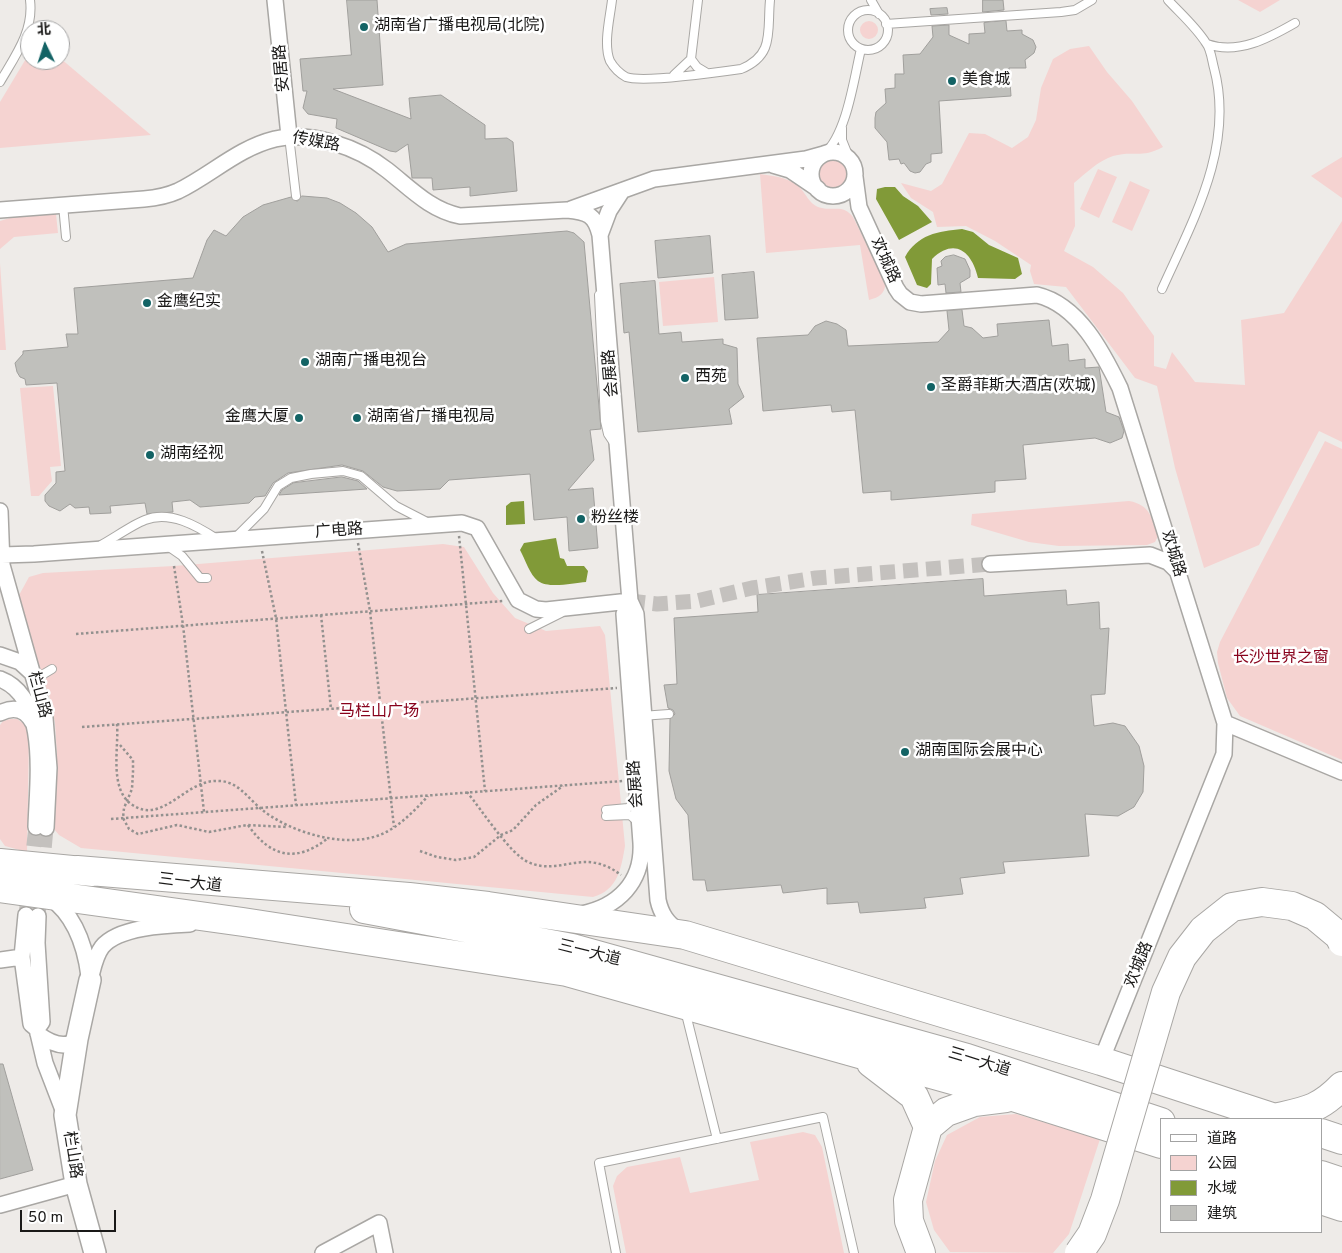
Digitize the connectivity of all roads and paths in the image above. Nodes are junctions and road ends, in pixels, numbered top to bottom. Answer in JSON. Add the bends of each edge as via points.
{"nodes":[{"id":1,"x":30,"y":0,"type":"edge"},
{"id":2,"x":276,"y":0,"type":"edge"},
{"id":3,"x":612,"y":0,"type":"edge"},
{"id":4,"x":698,"y":0,"type":"edge"},
{"id":5,"x":770,"y":0,"type":"edge"},
{"id":6,"x":866,"y":0,"type":"edge"},
{"id":7,"x":871,"y":0,"type":"edge"},
{"id":8,"x":1092,"y":0,"type":"edge"},
{"id":9,"x":1168,"y":0,"type":"edge"},
{"id":10,"x":860,"y":12,"type":"junction"},
{"id":11,"x":879,"y":14,"type":"junction"},
{"id":12,"x":1295,"y":23,"type":"dead end"},
{"id":13,"x":886,"y":24,"type":"junction"},
{"id":14,"x":1207,"y":44,"type":"junction"},
{"id":15,"x":861,"y":49,"type":"junction"},
{"id":16,"x":691,"y":59,"type":"junction"},
{"id":17,"x":707,"y":73,"type":"junction"},
{"id":18,"x":672,"y":76,"type":"junction"},
{"id":19,"x":0,"y":82,"type":"edge"},
{"id":20,"x":842,"y":124,"type":"junction"},
{"id":21,"x":289,"y":136,"type":"junction"},
{"id":22,"x":824,"y":154,"type":"junction"},
{"id":23,"x":850,"y":160,"type":"junction"},
{"id":24,"x":761,"y":163,"type":"junction"},
{"id":25,"x":855,"y":176,"type":"junction"},
{"id":26,"x":622,"y":191,"type":"junction"},
{"id":27,"x":826,"y":193,"type":"junction"},
{"id":28,"x":296,"y":196,"type":"dead end"},
{"id":29,"x":63,"y":205,"type":"junction"},
{"id":30,"x":859,"y":207,"type":"junction"},
{"id":31,"x":0,"y":210,"type":"edge"},
{"id":32,"x":567,"y":210,"type":"junction"},
{"id":33,"x":600,"y":235,"type":"junction"},
{"id":34,"x":66,"y":237,"type":"dead end"},
{"id":35,"x":1162,"y":289,"type":"dead end"},
{"id":36,"x":0,"y":511,"type":"edge"},
{"id":37,"x":458,"y":523,"type":"junction"},
{"id":38,"x":432,"y":524,"type":"junction"},
{"id":39,"x":356,"y":530,"type":"junction"},
{"id":40,"x":260,"y":538,"type":"junction"},
{"id":41,"x":226,"y":540,"type":"junction"},
{"id":42,"x":165,"y":545,"type":"junction"},
{"id":43,"x":93,"y":550,"type":"junction"},
{"id":44,"x":2,"y":560,"type":"junction"},
{"id":45,"x":990,"y":564,"type":"tunnel mouth"},
{"id":46,"x":174,"y":566,"type":"dead end"},
{"id":47,"x":1177,"y":571,"type":"junction"},
{"id":48,"x":208,"y":578,"type":"dead end"},
{"id":49,"x":0,"y":584,"type":"edge"},
{"id":50,"x":518,"y":600,"type":"junction"},
{"id":51,"x":630,"y":600,"type":"junction"},
{"id":52,"x":466,"y":604,"type":"junction"},
{"id":53,"x":571,"y":608,"type":"junction"},
{"id":54,"x":370,"y":611,"type":"junction"},
{"id":55,"x":321,"y":615,"type":"junction"},
{"id":56,"x":276,"y":618,"type":"junction"},
{"id":57,"x":183,"y":625,"type":"junction"},
{"id":58,"x":529,"y":629,"type":"dead end"},
{"id":59,"x":76,"y":634,"type":"dead end"},
{"id":60,"x":0,"y":655,"type":"edge"},
{"id":61,"x":52,"y":669,"type":"dead end"},
{"id":62,"x":0,"y":679,"type":"edge"},
{"id":63,"x":36,"y":682,"type":"junction"},
{"id":64,"x":629,"y":687,"type":"junction"},
{"id":65,"x":476,"y":698,"type":"junction"},
{"id":66,"x":380,"y":705,"type":"junction"},
{"id":67,"x":331,"y":709,"type":"junction"},
{"id":68,"x":286,"y":712,"type":"junction"},
{"id":69,"x":0,"y":713,"type":"edge"},
{"id":70,"x":669,"y":714,"type":"dead end"},
{"id":71,"x":641,"y":716,"type":"junction"},
{"id":72,"x":33,"y":723,"type":"junction"},
{"id":73,"x":1224,"y":723,"type":"junction"},
{"id":74,"x":117,"y":724,"type":"junction"},
{"id":75,"x":82,"y":727,"type":"dead end"},
{"id":76,"x":119,"y":745,"type":"junction"},
{"id":77,"x":1342,"y":772,"type":"edge"},
{"id":78,"x":564,"y":785,"type":"junction"},
{"id":79,"x":637,"y":787,"type":"junction"},
{"id":80,"x":484,"y":791,"type":"junction"},
{"id":81,"x":467,"y":792,"type":"junction"},
{"id":82,"x":429,"y":795,"type":"junction"},
{"id":83,"x":391,"y":798,"type":"junction"},
{"id":84,"x":128,"y":802,"type":"junction"},
{"id":85,"x":296,"y":805,"type":"junction"},
{"id":86,"x":260,"y":808,"type":"junction"},
{"id":87,"x":204,"y":812,"type":"junction"},
{"id":88,"x":123,"y":818,"type":"junction"},
{"id":89,"x":111,"y":819,"type":"dead end"},
{"id":90,"x":640,"y":824,"type":"junction"},
{"id":91,"x":247,"y":825,"type":"junction"},
{"id":92,"x":288,"y":827,"type":"junction"},
{"id":93,"x":394,"y":827,"type":"junction"},
{"id":94,"x":501,"y":836,"type":"junction"},
{"id":95,"x":328,"y":838,"type":"junction"},
{"id":96,"x":420,"y":850,"type":"dead end"},
{"id":97,"x":0,"y":869,"type":"edge"},
{"id":98,"x":77,"y":870,"type":"junction"},
{"id":99,"x":632,"y":883,"type":"junction"},
{"id":100,"x":37,"y":908,"type":"junction"},
{"id":101,"x":558,"y":916,"type":"junction"},
{"id":102,"x":243,"y":922,"type":"junction"},
{"id":103,"x":685,"y":935,"type":"junction"},
{"id":104,"x":1342,"y":942,"type":"edge"},
{"id":105,"x":22,"y":957,"type":"junction"},
{"id":106,"x":0,"y":960,"type":"edge"},
{"id":107,"x":90,"y":980,"type":"junction"},
{"id":108,"x":683,"y":1005,"type":"junction"},
{"id":109,"x":38,"y":1032,"type":"junction"},
{"id":110,"x":77,"y":1039,"type":"junction"},
{"id":111,"x":860,"y":1054,"type":"junction"},
{"id":112,"x":1101,"y":1062,"type":"junction"},
{"id":113,"x":1342,"y":1086,"type":"edge"},
{"id":114,"x":1013,"y":1097,"type":"junction"},
{"id":115,"x":65,"y":1115,"type":"junction"},
{"id":116,"x":1276,"y":1118,"type":"edge"},
{"id":117,"x":1160,"y":1122,"type":"edge"},
{"id":118,"x":928,"y":1127,"type":"junction"},
{"id":119,"x":1322,"y":1133,"type":"edge"},
{"id":120,"x":717,"y":1139,"type":"junction"},
{"id":121,"x":1342,"y":1140,"type":"edge"},
{"id":122,"x":1160,"y":1144,"type":"edge"},
{"id":123,"x":1322,"y":1175,"type":"edge"},
{"id":124,"x":1342,"y":1182,"type":"edge"},
{"id":125,"x":76,"y":1184,"type":"junction"},
{"id":126,"x":1322,"y":1200,"type":"edge"},
{"id":127,"x":0,"y":1206,"type":"edge"},
{"id":128,"x":1342,"y":1208,"type":"edge"},
{"id":129,"x":95,"y":1253,"type":"edge"},
{"id":130,"x":323,"y":1253,"type":"edge"},
{"id":131,"x":385,"y":1253,"type":"edge"},
{"id":132,"x":616,"y":1253,"type":"edge"},
{"id":133,"x":854,"y":1253,"type":"edge"},
{"id":134,"x":922,"y":1253,"type":"edge"},
{"id":135,"x":1079,"y":1253,"type":"edge"}],
"edges":[{"from":1,"to":19,"type":"lane","via":[[30,20],[22,45]]},
{"from":2,"to":21,"type":"street","name":"安居路"},
{"from":3,"to":18,"type":"lane","via":[[609,60],[616,71],[628,78]]},
{"from":4,"to":16,"type":"lane"},
{"from":5,"to":17,"type":"lane","via":[[764,54],[754,64],[741,69]]},
{"from":6,"to":10,"type":"lane"},
{"from":7,"to":11,"type":"lane"},
{"from":8,"to":13,"type":"lane","via":[[1075,10],[1061,12]]},
{"from":9,"to":14,"type":"lane"},
{"from":10,"to":11,"type":"lane","via":[[867,10]]},
{"from":10,"to":15,"type":"lane","via":[[848,27],[850,40]]},
{"from":11,"to":13,"type":"lane"},
{"from":12,"to":14,"type":"lane","via":[[1250,44],[1220,48]]},
{"from":13,"to":15,"type":"lane","via":[[886,36],[879,46]]},
{"from":14,"to":35,"type":"lane","via":[[1217,79],[1221,115],[1217,147],[1200,204]]},
{"from":15,"to":20,"type":"lane"},
{"from":16,"to":17,"type":"lane"},
{"from":16,"to":18,"type":"lane"},
{"from":17,"to":18,"type":"lane"},
{"from":20,"to":22,"type":"lane","via":[[831,148]]},
{"from":20,"to":23,"type":"lane","via":[[842,140]]},
{"from":21,"to":28,"type":"lane"},
{"from":21,"to":29,"type":"street","name":"传媒路","via":[[264,142],[240,153],[166,196]]},
{"from":21,"to":32,"type":"street","name":"传媒路","via":[[335,144],[367,156],[446,213],[460,216]]},
{"from":22,"to":23,"type":"street","via":[[838,153]]},
{"from":22,"to":24,"type":"street"},
{"from":22,"to":27,"type":"street","via":[[812,168],[813,181]]},
{"from":23,"to":25,"type":"street"},
{"from":24,"to":26,"type":"street","via":[[669,176]]},
{"from":24,"to":27,"type":"street","via":[[790,170]]},
{"from":25,"to":27,"type":"street","via":[[850,188],[844,192]]},
{"from":25,"to":30,"type":"street","name":"欢城路"},
{"from":26,"to":32,"type":"street"},
{"from":26,"to":33,"type":"street","via":[[608,211]]},
{"from":27,"to":30,"type":"street"},
{"from":29,"to":31,"type":"street","name":"传媒路"},
{"from":29,"to":34,"type":"lane"},
{"from":30,"to":47,"type":"street","name":"欢城路","via":[[896,288],[910,302],[922,304],[1037,295],[1048,298],[1074,317],[1097,345],[1120,388]]},
{"from":32,"to":33,"type":"street","via":[[590,216],[597,223]]},
{"from":33,"to":51,"type":"street","name":"会展路"},
{"from":36,"to":44,"type":"street"},
{"from":37,"to":38,"type":"street","name":"广电路"},
{"from":37,"to":50,"type":"street","name":"广电路","via":[[477,528]]},
{"from":37,"to":52,"type":"path"},
{"from":38,"to":39,"type":"street","name":"广电路"},
{"from":38,"to":41,"type":"lane","via":[[396,506],[360,476],[343,471],[291,478],[278,486],[251,524]]},
{"from":39,"to":40,"type":"street","name":"广电路"},
{"from":39,"to":54,"type":"path"},
{"from":40,"to":41,"type":"street","name":"广电路"},
{"from":40,"to":56,"type":"path"},
{"from":41,"to":42,"type":"street","name":"广电路"},
{"from":41,"to":43,"type":"lane","via":[[181,520],[161,518],[145,520]]},
{"from":42,"to":43,"type":"street","name":"广电路"},
{"from":42,"to":48,"type":"lane","via":[[182,556],[200,578]]},
{"from":43,"to":44,"type":"street","name":"广电路"},
{"from":44,"to":49,"type":"street"},
{"from":44,"to":63,"type":"street","name":"栏山路"},
{"from":45,"to":47,"type":"street","via":[[1150,554],[1168,562]]},
{"from":46,"to":57,"type":"path"},
{"from":47,"to":73,"type":"street","name":"欢城路"},
{"from":50,"to":52,"type":"path"},
{"from":50,"to":53,"type":"street","via":[[536,610]]},
{"from":51,"to":53,"type":"street"},
{"from":51,"to":64,"type":"street","name":"会展路","via":[[624,614]]},
{"from":51,"to":71,"type":"street","name":"会展路","via":[[636,614]]},
{"from":52,"to":54,"type":"path"},
{"from":52,"to":65,"type":"path"},
{"from":53,"to":58,"type":"lane"},
{"from":54,"to":55,"type":"path"},
{"from":54,"to":66,"type":"path"},
{"from":55,"to":56,"type":"path"},
{"from":55,"to":67,"type":"path"},
{"from":56,"to":57,"type":"path"},
{"from":56,"to":68,"type":"path"},
{"from":57,"to":59,"type":"path"},
{"from":57,"to":87,"type":"path"},
{"from":60,"to":63,"type":"street","via":[[20,662]]},
{"from":61,"to":63,"type":"lane"},
{"from":62,"to":72,"type":"street","name":"栏山路","via":[[16,688],[29,706]]},
{"from":63,"to":72,"type":"street","name":"栏山路","via":[[49,749],[41,827],[38,752]]},
{"from":64,"to":65,"type":"path"},
{"from":64,"to":71,"type":"street","name":"会展路"},
{"from":65,"to":66,"type":"path"},
{"from":65,"to":80,"type":"path"},
{"from":66,"to":67,"type":"path"},
{"from":66,"to":83,"type":"path"},
{"from":67,"to":68,"type":"path"},
{"from":68,"to":74,"type":"path"},
{"from":68,"to":85,"type":"path"},
{"from":69,"to":72,"type":"street","via":[[18,709],[29,715]]},
{"from":70,"to":71,"type":"lane"},
{"from":71,"to":79,"type":"street","name":"会展路"},
{"from":71,"to":103,"type":"street","name":"会展路","via":[[660,910],[667,922]]},
{"from":73,"to":77,"type":"street"},
{"from":73,"to":112,"type":"street","name":"欢城路","via":[[1224,754]]},
{"from":74,"to":75,"type":"path"},
{"from":74,"to":76,"type":"path"},
{"from":76,"to":84,"type":"path","via":[[117,773],[120,788]]},
{"from":76,"to":84,"type":"path","via":[[132,760],[132,789]]},
{"from":78,"to":79,"type":"path"},
{"from":78,"to":80,"type":"path"},
{"from":78,"to":94,"type":"path","via":[[536,804],[513,830]]},
{"from":79,"to":90,"type":"street","name":"会展路"},
{"from":79,"to":90,"type":"lane","via":[[635,803],[606,813],[630,815]]},
{"from":80,"to":81,"type":"path"},
{"from":81,"to":82,"type":"path"},
{"from":81,"to":94,"type":"path"},
{"from":82,"to":83,"type":"path"},
{"from":82,"to":93,"type":"path"},
{"from":83,"to":85,"type":"path"},
{"from":83,"to":93,"type":"path"},
{"from":84,"to":86,"type":"path","via":[[140,810],[156,811],[188,789],[205,781],[220,780],[235,785]]},
{"from":84,"to":88,"type":"path"},
{"from":85,"to":86,"type":"path"},
{"from":86,"to":87,"type":"path"},
{"from":86,"to":92,"type":"path"},
{"from":87,"to":88,"type":"path"},
{"from":88,"to":89,"type":"path"},
{"from":88,"to":91,"type":"path","via":[[129,829],[138,834],[163,826],[177,825],[209,832]]},
{"from":90,"to":99,"type":"street","name":"会展路","via":[[641,852],[638,872]]},
{"from":91,"to":92,"type":"path"},
{"from":91,"to":95,"type":"path","via":[[270,847],[295,855],[308,852]]},
{"from":92,"to":95,"type":"path"},
{"from":93,"to":95,"type":"path","via":[[364,838]]},
{"from":94,"to":96,"type":"path","via":[[474,857],[447,859]]},
{"from":94,"to":99,"type":"path","via":[[527,862],[539,866],[592,861],[605,864]]},
{"from":97,"to":98,"type":"highway","name":"三一大道"},
{"from":97,"to":100,"type":"highway","name":"三一大道"},
{"from":98,"to":101,"type":"highway","via":[[409,897]]},
{"from":98,"to":117,"type":"highway","name":"三一大道","via":[[310,898],[572,948],[967,1058]]},
{"from":99,"to":101,"type":"street","name":"会展路","via":[[622,896],[597,910]]},
{"from":100,"to":102,"type":"highway","name":"三一大道"},
{"from":100,"to":105,"type":"street","name":"栏山路"},
{"from":100,"to":107,"type":"street","name":"栏山路","via":[[57,903],[85,947]]},
{"from":100,"to":109,"type":"street","name":"栏山路","via":[[42,1022]]},
{"from":101,"to":103,"type":"highway"},
{"from":102,"to":107,"type":"street","name":"栏山路","via":[[172,925],[120,934],[98,954]]},
{"from":102,"to":108,"type":"highway","name":"三一大道","via":[[567,972]]},
{"from":103,"to":112,"type":"highway"},
{"from":104,"to":135,"type":"highway","bridge":true,"via":[[1315,916],[1292,906],[1262,902],[1232,907],[1203,930],[1182,957],[1166,992],[1105,1200],[1092,1234]]},
{"from":105,"to":106,"type":"street"},
{"from":105,"to":109,"type":"street","name":"栏山路","via":[[31,1024]]},
{"from":107,"to":110,"type":"street","name":"栏山路"},
{"from":108,"to":111,"type":"highway","name":"三一大道"},
{"from":108,"to":120,"type":"lane"},
{"from":109,"to":110,"type":"street","via":[[49,1042],[62,1045]]},
{"from":109,"to":115,"type":"street","name":"栏山路","via":[[44,1063]]},
{"from":110,"to":115,"type":"street","name":"栏山路"},
{"from":111,"to":114,"type":"highway","name":"三一大道"},
{"from":111,"to":118,"type":"highway","via":[[914,1096]]},
{"from":112,"to":116,"type":"highway"},
{"from":113,"to":116,"type":"highway","via":[[1328,1101],[1308,1111]]},
{"from":114,"to":118,"type":"highway","via":[[974,1102],[946,1112]]},
{"from":114,"to":122,"type":"highway","name":"三一大道"},
{"from":115,"to":125,"type":"street","name":"栏山路"},
{"from":118,"to":134,"type":"highway","via":[[908,1200],[914,1240]]},
{"from":119,"to":121,"type":"highway"},
{"from":120,"to":132,"type":"lane","via":[[599,1163]]},
{"from":120,"to":133,"type":"lane","via":[[823,1117]]},
{"from":123,"to":124,"type":"highway"},
{"from":125,"to":127,"type":"street"},
{"from":125,"to":129,"type":"street","name":"栏山路"},
{"from":126,"to":128,"type":"highway"},
{"from":130,"to":131,"type":"street","via":[[379,1223]]}]}
